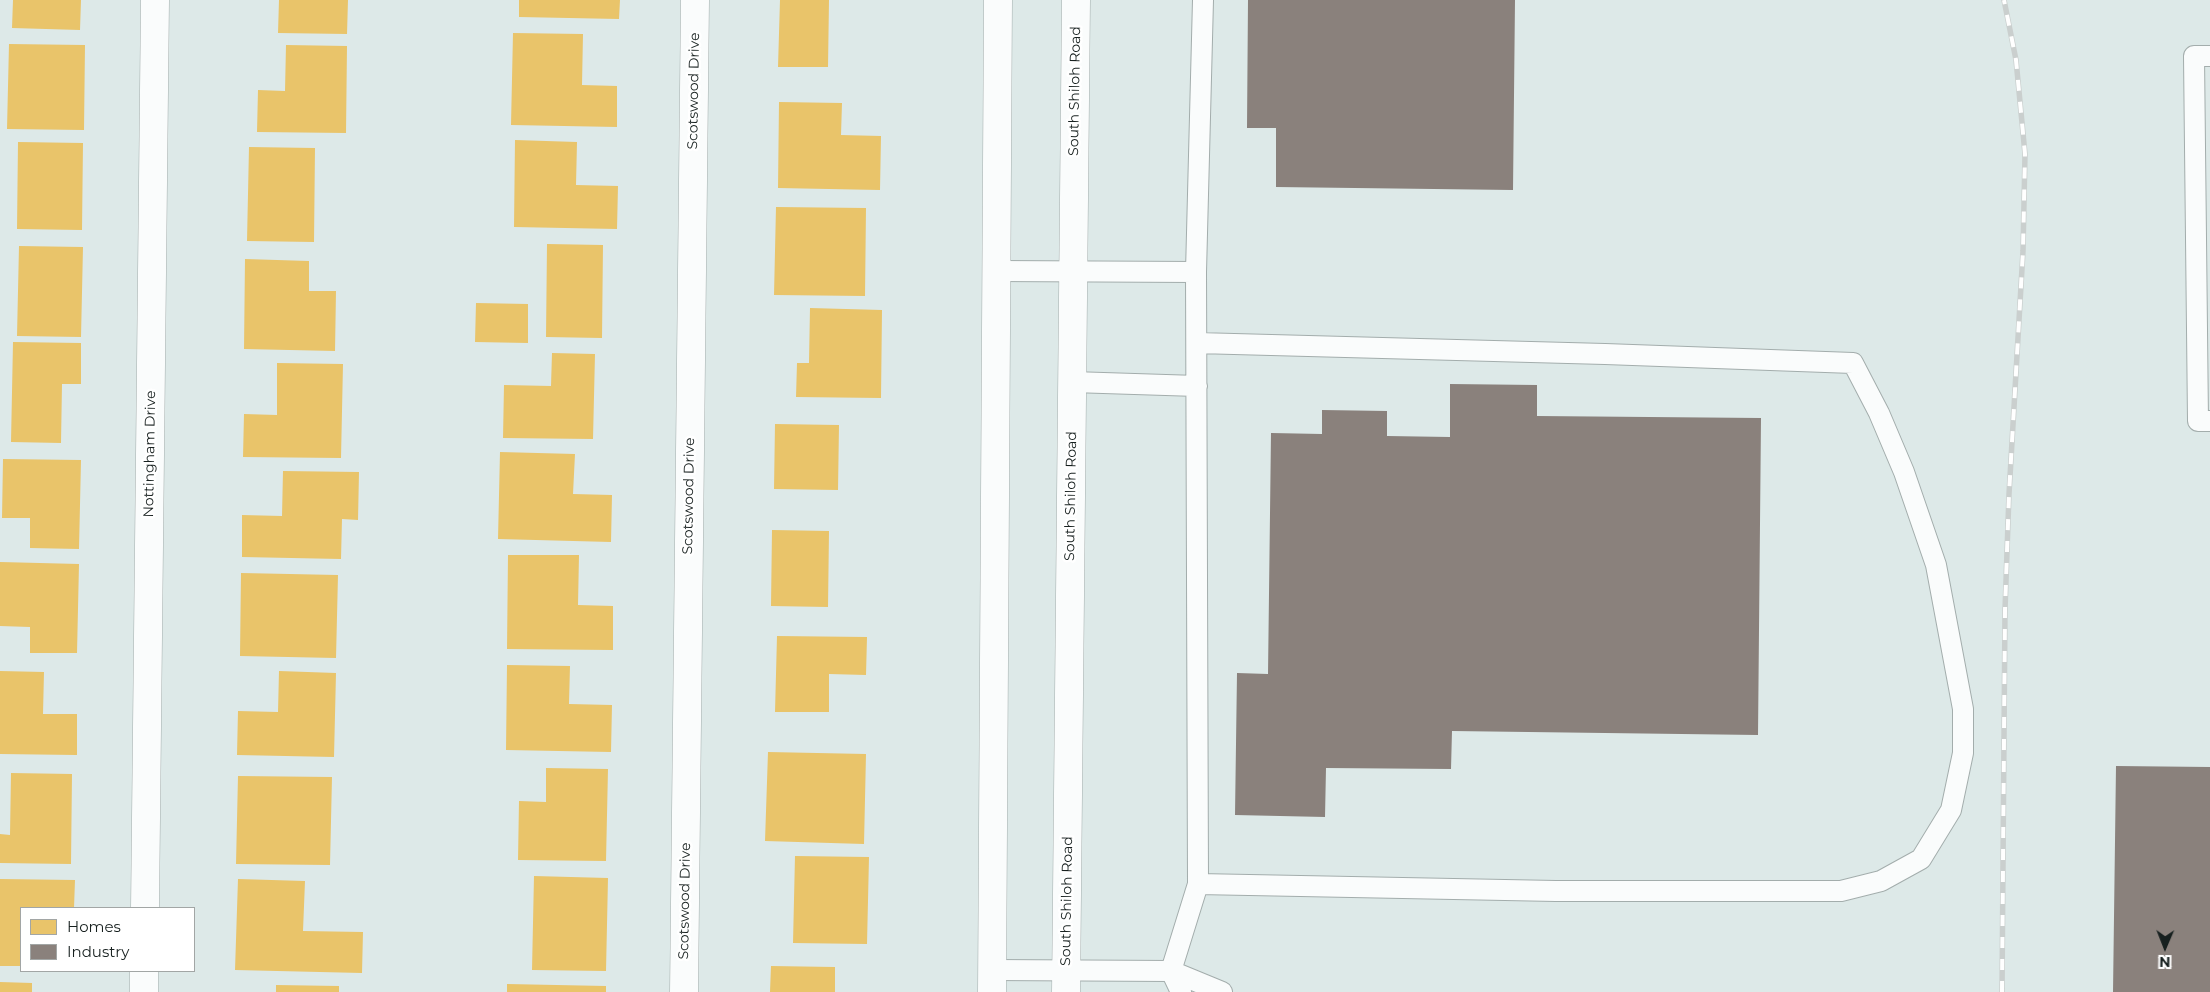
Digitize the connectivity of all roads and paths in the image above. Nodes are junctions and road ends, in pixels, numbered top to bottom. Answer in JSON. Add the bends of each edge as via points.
{"nodes":[{"id":1,"x":155,"y":0,"type":"edge"},
{"id":2,"x":695,"y":0,"type":"edge"},
{"id":3,"x":998,"y":0,"type":"edge"},
{"id":4,"x":1076,"y":0,"type":"edge"},
{"id":5,"x":1203,"y":0,"type":"edge"},
{"id":6,"x":2210,"y":56,"type":"edge"},
{"id":7,"x":996,"y":271,"type":"junction"},
{"id":8,"x":1073,"y":272,"type":"junction"},
{"id":9,"x":1196,"y":272,"type":"junction"},
{"id":10,"x":1197,"y":343,"type":"junction"},
{"id":11,"x":1072,"y":382,"type":"junction"},
{"id":12,"x":1197,"y":386,"type":"junction"},
{"id":13,"x":2210,"y":421,"type":"edge"},
{"id":14,"x":1198,"y":884,"type":"junction"},
{"id":15,"x":145,"y":907,"type":"edge"},
{"id":16,"x":1171,"y":971,"type":"junction"},
{"id":17,"x":144,"y":972,"type":"edge"},
{"id":18,"x":992,"y":981,"type":"edge"},
{"id":19,"x":1066,"y":981,"type":"edge"},
{"id":20,"x":144,"y":992,"type":"edge"},
{"id":21,"x":684,"y":992,"type":"edge"},
{"id":22,"x":1181,"y":992,"type":"edge"},
{"id":23,"x":1222,"y":992,"type":"edge"}],
"edges":[{"from":1,"to":15,"type":"main road","name":"Nottingham Drive"},
{"from":2,"to":21,"type":"main road","name":"Scotswood Drive"},
{"from":3,"to":7,"type":"main road"},
{"from":4,"to":8,"type":"main road","name":"South Shiloh Road"},
{"from":5,"to":9,"type":"lane"},
{"from":6,"to":13,"type":"lane","via":[[2194,56],[2198,421]]},
{"from":7,"to":8,"type":"lane"},
{"from":7,"to":18,"type":"main road"},
{"from":8,"to":9,"type":"lane"},
{"from":8,"to":11,"type":"main road","name":"South Shiloh Road"},
{"from":9,"to":10,"type":"lane"},
{"from":10,"to":12,"type":"lane"},
{"from":10,"to":14,"type":"lane","via":[[1854,364],[1904,472],[1936,565],[1963,709],[1963,753],[1951,810],[1921,859],[1881,881],[1841,891],[1556,891]]},
{"from":11,"to":12,"type":"lane"},
{"from":11,"to":19,"type":"main road","name":"South Shiloh Road"},
{"from":12,"to":14,"type":"lane"},
{"from":14,"to":16,"type":"lane"},
{"from":16,"to":19,"type":"lane"},
{"from":16,"to":22,"type":"lane"},
{"from":16,"to":23,"type":"lane"},
{"from":17,"to":20,"type":"main road"},
{"from":18,"to":19,"type":"lane"}]}
